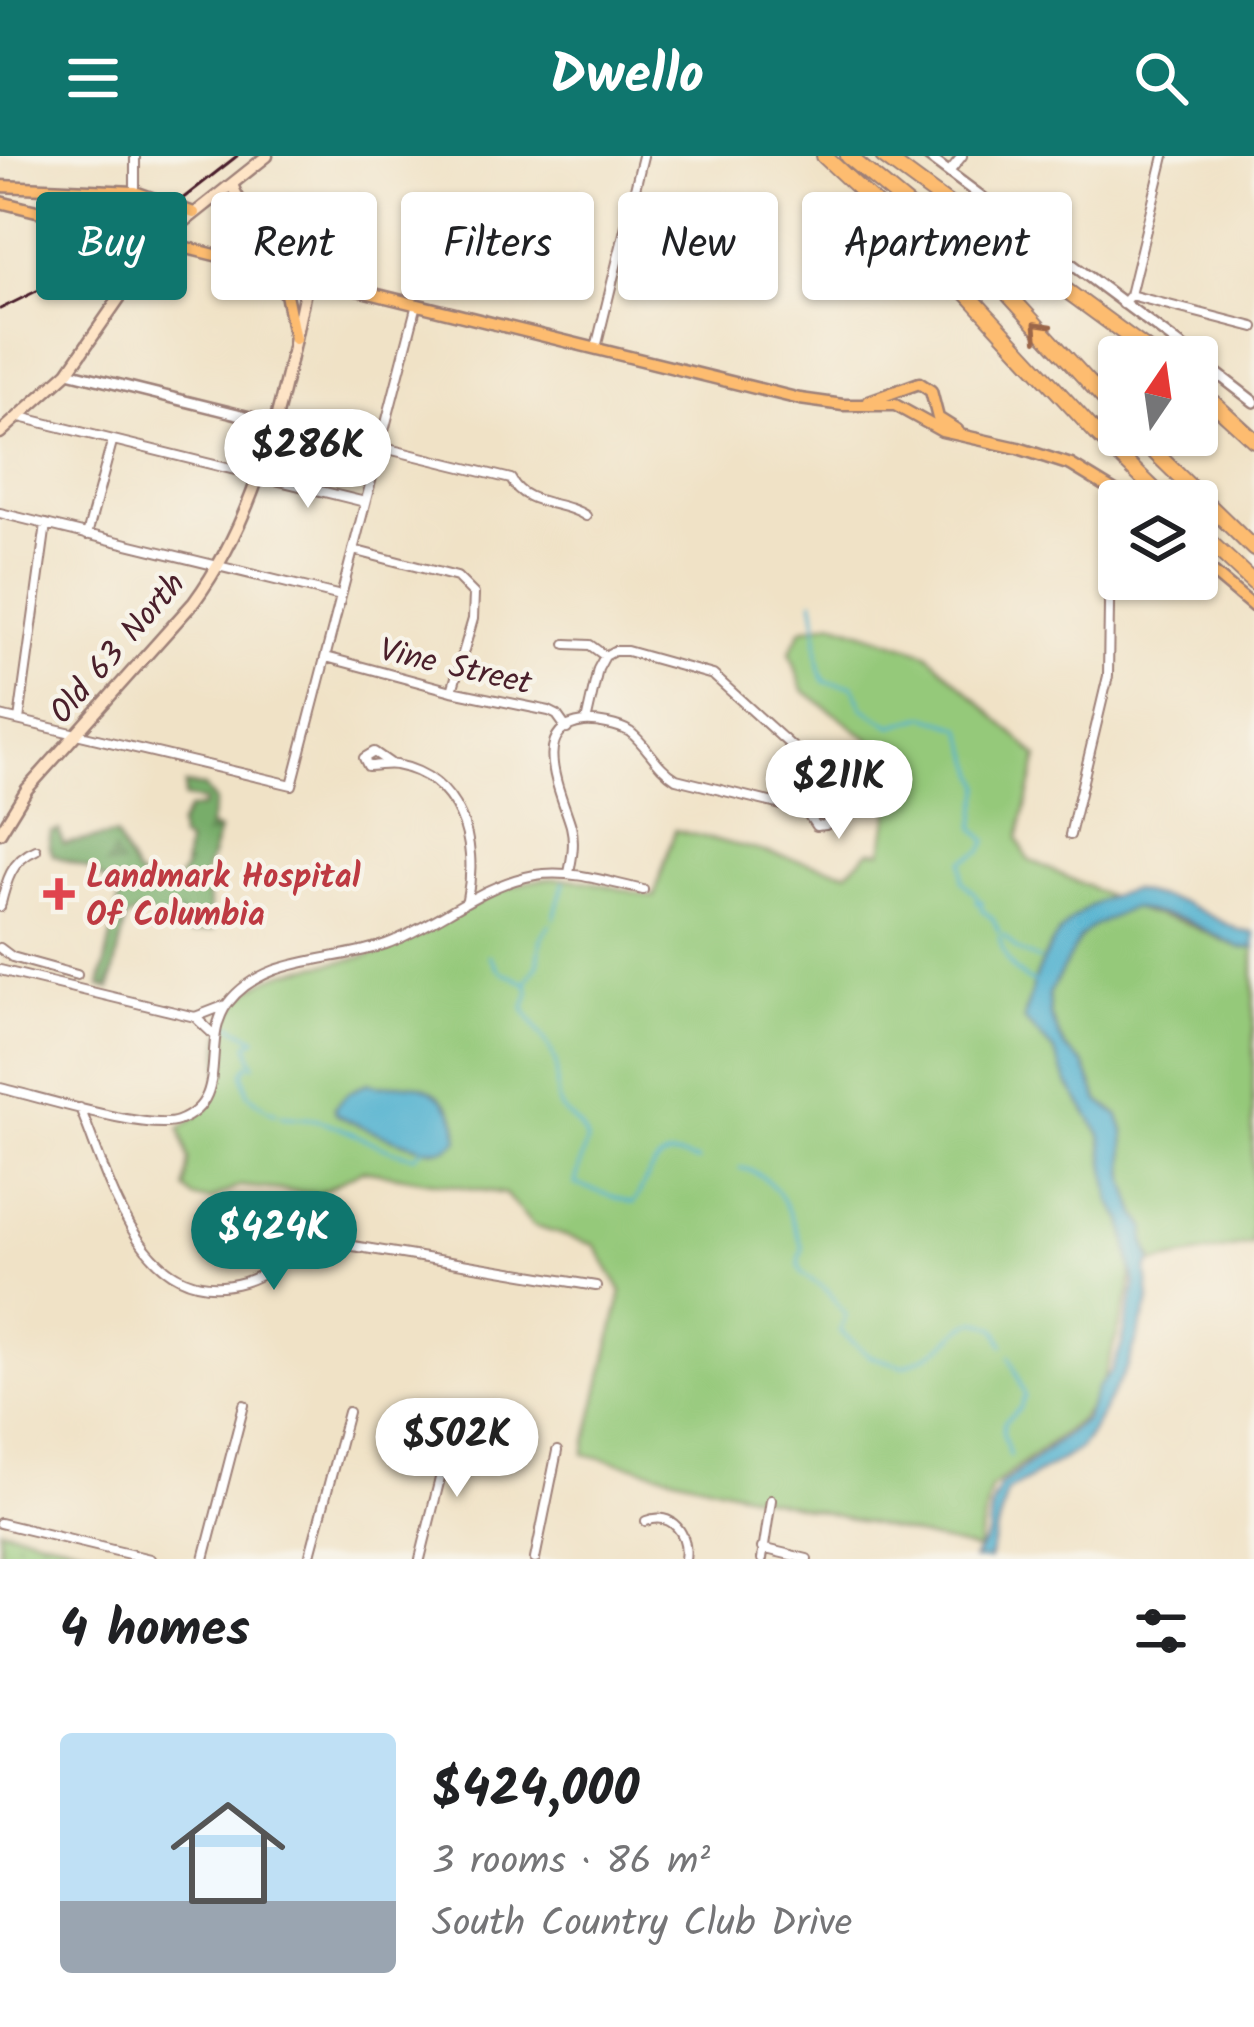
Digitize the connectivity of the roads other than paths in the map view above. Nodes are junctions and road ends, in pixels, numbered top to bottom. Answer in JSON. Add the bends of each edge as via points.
{"nodes":[{"id":1,"x":135,"y":156,"type":"edge"},
{"id":2,"x":267,"y":156,"type":"edge"},
{"id":3,"x":643,"y":156,"type":"edge"},
{"id":4,"x":824,"y":156,"type":"edge"},
{"id":5,"x":848,"y":156,"type":"edge"},
{"id":6,"x":883,"y":156,"type":"edge"},
{"id":7,"x":927,"y":156,"type":"edge"},
{"id":8,"x":962,"y":156,"type":"edge"},
{"id":9,"x":1164,"y":156,"type":"edge"},
{"id":10,"x":949,"y":172,"type":"junction"},
{"id":11,"x":232,"y":184,"type":"junction"},
{"id":12,"x":0,"y":186,"type":"edge"},
{"id":13,"x":135,"y":192,"type":"joint"},
{"id":14,"x":236,"y":192,"type":"edge"},
{"id":15,"x":0,"y":202,"type":"edge"},
{"id":16,"x":187,"y":211,"type":"edge"},
{"id":17,"x":194,"y":213,"type":"junction"},
{"id":18,"x":211,"y":252,"type":"edge"},
{"id":19,"x":377,"y":293,"type":"edge"},
{"id":20,"x":287,"y":300,"type":"edge"},
{"id":21,"x":303,"y":300,"type":"edge"},
{"id":22,"x":1126,"y":300,"type":"junction"},
{"id":23,"x":417,"y":303,"type":"junction"},
{"id":24,"x":1254,"y":327,"type":"edge"},
{"id":25,"x":1128,"y":336,"type":"edge"},
{"id":26,"x":1171,"y":336,"type":"edge"},
{"id":27,"x":295,"y":339,"type":"junction"},
{"id":28,"x":596,"y":347,"type":"junction"},
{"id":29,"x":68,"y":372,"type":"junction"},
{"id":30,"x":1218,"y":374,"type":"edge"},
{"id":31,"x":905,"y":387,"type":"junction"},
{"id":32,"x":1098,"y":392,"type":"edge"},
{"id":33,"x":862,"y":403,"type":"junction"},
{"id":34,"x":1254,"y":403,"type":"edge"},
{"id":35,"x":932,"y":405,"type":"junction"},
{"id":36,"x":902,"y":407,"type":"junction"},
{"id":37,"x":1218,"y":407,"type":"edge"},
{"id":38,"x":914,"y":415,"type":"junction"},
{"id":39,"x":20,"y":417,"type":"junction"},
{"id":40,"x":274,"y":423,"type":"junction"},
{"id":41,"x":0,"y":433,"type":"edge"},
{"id":42,"x":964,"y":434,"type":"junction"},
{"id":43,"x":1254,"y":440,"type":"edge"},
{"id":44,"x":112,"y":442,"type":"junction"},
{"id":45,"x":380,"y":447,"type":"junction"},
{"id":46,"x":1159,"y":456,"type":"edge"},
{"id":47,"x":260,"y":478,"type":"junction"},
{"id":48,"x":1144,"y":480,"type":"edge"},
{"id":49,"x":1098,"y":483,"type":"edge"},
{"id":50,"x":365,"y":502,"type":"junction"},
{"id":51,"x":0,"y":513,"type":"edge"},
{"id":52,"x":586,"y":516,"type":"dead end"},
{"id":53,"x":46,"y":524,"type":"junction"},
{"id":54,"x":87,"y":535,"type":"junction"},
{"id":55,"x":1254,"y":549,"type":"edge"},
{"id":56,"x":353,"y":550,"type":"junction"},
{"id":57,"x":1218,"y":550,"type":"edge"},
{"id":58,"x":218,"y":568,"type":"junction"},
{"id":59,"x":1218,"y":577,"type":"edge"},
{"id":60,"x":1254,"y":583,"type":"edge"},
{"id":61,"x":341,"y":596,"type":"junction"},
{"id":62,"x":1109,"y":600,"type":"edge"},
{"id":63,"x":1254,"y":608,"type":"edge"},
{"id":64,"x":566,"y":644,"type":"dead end"},
{"id":65,"x":605,"y":656,"type":"junction"},
{"id":66,"x":326,"y":657,"type":"junction"},
{"id":67,"x":452,"y":691,"type":"junction"},
{"id":68,"x":0,"y":716,"type":"edge"},
{"id":69,"x":19,"y":721,"type":"junction"},
{"id":70,"x":586,"y":722,"type":"junction"},
{"id":71,"x":566,"y":729,"type":"junction"},
{"id":72,"x":76,"y":734,"type":"junction"},
{"id":73,"x":389,"y":763,"type":"dead end"},
{"id":74,"x":822,"y":799,"type":"junction"},
{"id":75,"x":806,"y":811,"type":"junction"},
{"id":76,"x":0,"y":833,"type":"edge"},
{"id":77,"x":1070,"y":835,"type":"dead end"},
{"id":78,"x":36,"y":850,"type":"dead end"},
{"id":79,"x":569,"y":873,"type":"junction"},
{"id":80,"x":643,"y":890,"type":"dead end"},
{"id":81,"x":466,"y":900,"type":"junction"},
{"id":82,"x":0,"y":907,"type":"edge"},
{"id":83,"x":0,"y":948,"type":"edge"},
{"id":84,"x":0,"y":970,"type":"edge"},
{"id":85,"x":76,"y":975,"type":"dead end"},
{"id":86,"x":227,"y":1004,"type":"junction"},
{"id":87,"x":195,"y":1017,"type":"junction"},
{"id":88,"x":213,"y":1034,"type":"junction"},
{"id":89,"x":0,"y":1088,"type":"edge"},
{"id":90,"x":79,"y":1107,"type":"junction"},
{"id":91,"x":596,"y":1286,"type":"dead end"},
{"id":92,"x":244,"y":1405,"type":"dead end"},
{"id":93,"x":348,"y":1412,"type":"dead end"},
{"id":94,"x":452,"y":1430,"type":"dead end"},
{"id":95,"x":557,"y":1451,"type":"dead end"},
{"id":96,"x":771,"y":1500,"type":"dead end"},
{"id":97,"x":646,"y":1521,"type":"dead end"},
{"id":98,"x":0,"y":1523,"type":"edge"},
{"id":99,"x":762,"y":1548,"type":"junction"},
{"id":100,"x":151,"y":1559,"type":"edge"},
{"id":101,"x":204,"y":1559,"type":"edge"},
{"id":102,"x":309,"y":1559,"type":"edge"},
{"id":103,"x":420,"y":1559,"type":"edge"},
{"id":104,"x":535,"y":1559,"type":"edge"},
{"id":105,"x":686,"y":1559,"type":"edge"},
{"id":106,"x":762,"y":1559,"type":"edge"},
{"id":107,"x":807,"y":1559,"type":"edge"}],
"edges":[{"from":1,"to":13,"type":"street"},
{"from":2,"to":11,"type":"main road"},
{"from":3,"to":28,"type":"street"},
{"from":4,"to":48,"type":"highway","via":[[937,261]]},
{"from":32,"to":5,"type":"highway","one_way":true,"via":[[984,268]]},
{"from":6,"to":25,"type":"highway"},
{"from":7,"to":10,"type":"street"},
{"from":8,"to":10,"type":"street"},
{"from":9,"to":22,"type":"street"},
{"from":10,"to":22,"type":"street"},
{"from":11,"to":14,"type":"main road"},
{"from":11,"to":17,"type":"main road"},
{"from":12,"to":13,"type":"main road"},
{"from":15,"to":18,"type":"main road"},
{"from":16,"to":17,"type":"main road"},
{"from":17,"to":29,"type":"main road","bridge":true,"via":[[154,248]]},
{"from":19,"to":23,"type":"main road"},
{"from":20,"to":27,"type":"main road"},
{"from":21,"to":27,"type":"main road","name":"Old 63 North"},
{"from":22,"to":24,"type":"street"},
{"from":22,"to":26,"type":"street"},
{"from":23,"to":28,"type":"main road"},
{"from":23,"to":45,"type":"street"},
{"from":27,"to":40,"type":"main road","name":"Old 63 North"},
{"from":28,"to":33,"type":"main road","via":[[800,399]]},
{"from":29,"to":39,"type":"main road"},
{"from":29,"to":40,"type":"street"},
{"from":30,"to":34,"type":"street"},
{"from":31,"to":33,"type":"main road"},
{"from":31,"to":35,"type":"main road","via":[[926,385]]},
{"from":31,"to":36,"type":"main road"},
{"from":33,"to":36,"type":"main road"},
{"from":35,"to":38,"type":"main road"},
{"from":35,"to":42,"type":"main road"},
{"from":36,"to":38,"type":"main road"},
{"from":37,"to":43,"type":"highway"},
{"from":38,"to":42,"type":"main road"},
{"from":39,"to":41,"type":"main road"},
{"from":39,"to":44,"type":"street"},
{"from":40,"to":47,"type":"main road","name":"Old 63 North"},
{"from":42,"to":49,"type":"main road","via":[[1072,465]]},
{"from":44,"to":47,"type":"street"},
{"from":44,"to":54,"type":"street"},
{"from":45,"to":50,"type":"street"},
{"from":45,"to":52,"type":"street","via":[[511,479],[522,494]]},
{"from":46,"to":55,"type":"highway"},
{"from":47,"to":50,"type":"street"},
{"from":47,"to":58,"type":"main road","name":"Old 63 North"},
{"from":50,"to":56,"type":"street"},
{"from":51,"to":53,"type":"street"},
{"from":53,"to":54,"type":"street"},
{"from":53,"to":69,"type":"street"},
{"from":54,"to":58,"type":"street"},
{"from":56,"to":61,"type":"street"},
{"from":56,"to":67,"type":"street","via":[[457,577],[475,594]]},
{"from":57,"to":60,"type":"highway"},
{"from":58,"to":61,"type":"street"},
{"from":58,"to":72,"type":"main road","name":"Old 63 North"},
{"from":59,"to":63,"type":"main road"},
{"from":61,"to":66,"type":"street"},
{"from":62,"to":77,"type":"street","via":[[1108,676]]},
{"from":64,"to":65,"type":"street","via":[[590,645]]},
{"from":65,"to":70,"type":"street"},
{"from":65,"to":74,"type":"street","via":[[627,651],[724,681],[818,770]]},
{"from":66,"to":67,"type":"street","name":"Vine Street"},
{"from":66,"to":72,"type":"street","via":[[292,785]]},
{"from":67,"to":71,"type":"street","name":"Vine Street","via":[[548,711]]},
{"from":68,"to":69,"type":"street"},
{"from":69,"to":72,"type":"street"},
{"from":70,"to":71,"type":"street"},
{"from":70,"to":75,"type":"street","via":[[632,734],[676,779]]},
{"from":71,"to":79,"type":"street","via":[[555,740],[551,768],[572,830]]},
{"from":72,"to":76,"type":"main road","name":"Old 63 North"},
{"from":73,"to":81,"type":"street","via":[[441,787],[463,819],[474,867]]},
{"from":74,"to":75,"type":"street"},
{"from":74,"to":75,"type":"street","via":[[831,813],[826,825],[816,826]]},
{"from":78,"to":82,"type":"street","via":[[9,872]]},
{"from":79,"to":80,"type":"street"},
{"from":79,"to":81,"type":"street","via":[[537,874]]},
{"from":81,"to":86,"type":"street","via":[[390,943],[273,969]]},
{"from":83,"to":85,"type":"street"},
{"from":84,"to":87,"type":"street"},
{"from":86,"to":87,"type":"street"},
{"from":86,"to":88,"type":"street"},
{"from":87,"to":88,"type":"street"},
{"from":88,"to":90,"type":"street","via":[[209,1095],[179,1121],[152,1124]]},
{"from":89,"to":90,"type":"street"},
{"from":90,"to":91,"type":"street","via":[[136,1238],[161,1267],[194,1284],[238,1283],[310,1248],[346,1245]]},
{"from":92,"to":101,"type":"street"},
{"from":93,"to":102,"type":"street"},
{"from":94,"to":103,"type":"street"},
{"from":95,"to":104,"type":"street"},
{"from":96,"to":99,"type":"street"},
{"from":97,"to":105,"type":"street","via":[[679,1527]]},
{"from":98,"to":100,"type":"street"},
{"from":99,"to":106,"type":"street"},
{"from":99,"to":107,"type":"street"}]}
